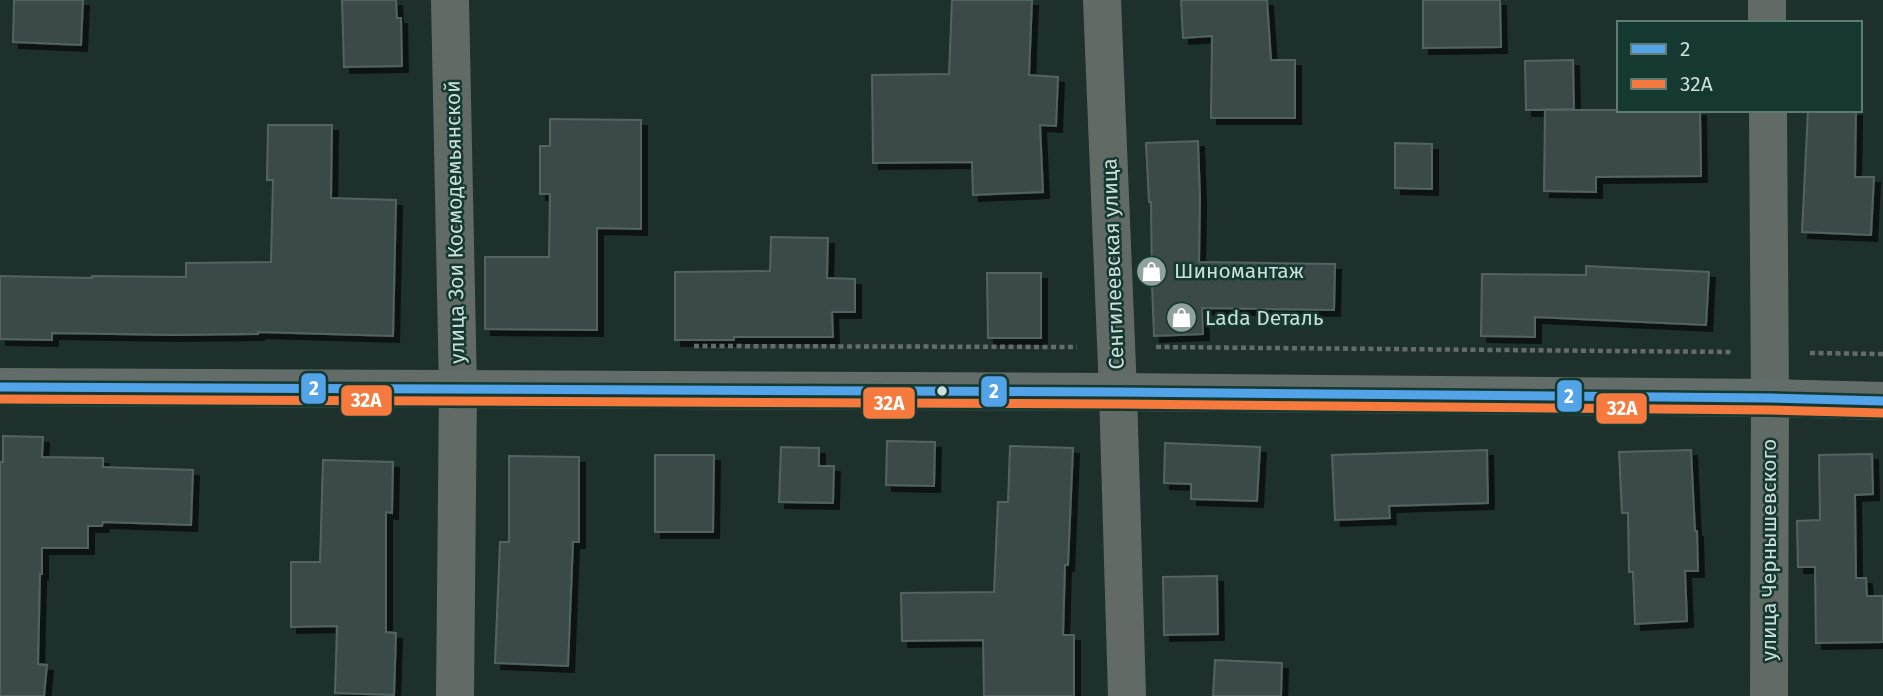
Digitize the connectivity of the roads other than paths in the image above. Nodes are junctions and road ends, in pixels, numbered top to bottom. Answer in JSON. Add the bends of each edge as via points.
{"nodes":[{"id":1,"x":450,"y":0,"type":"edge"},
{"id":2,"x":1102,"y":0,"type":"edge"},
{"id":3,"x":1767,"y":0,"type":"edge"},
{"id":4,"x":1767,"y":21,"type":"edge"},
{"id":5,"x":1768,"y":112,"type":"edge"},
{"id":6,"x":0,"y":387,"type":"edge"},
{"id":7,"x":458,"y":390,"type":"junction"},
{"id":8,"x":1118,"y":392,"type":"junction"},
{"id":9,"x":1770,"y":398,"type":"junction"},
{"id":10,"x":1883,"y":401,"type":"edge"},
{"id":11,"x":455,"y":696,"type":"edge"},
{"id":12,"x":1127,"y":696,"type":"edge"},
{"id":13,"x":1769,"y":696,"type":"edge"}],
"edges":[{"from":1,"to":7,"type":"street","name":"улица Зои Космодемьянской"},
{"from":2,"to":8,"type":"street","name":"Сенгилеевская улица"},
{"from":3,"to":4,"type":"street"},
{"from":5,"to":9,"type":"street","name":"улица Чернышевского"},
{"from":6,"to":7,"type":"main road"},
{"from":7,"to":8,"type":"main road"},
{"from":7,"to":11,"type":"street","name":"улица Зои Космодемьянской"},
{"from":8,"to":9,"type":"main road"},
{"from":8,"to":12,"type":"street","name":"Сенгилеевская улица"},
{"from":9,"to":10,"type":"main road"},
{"from":9,"to":13,"type":"street","name":"улица Чернышевского"}]}
